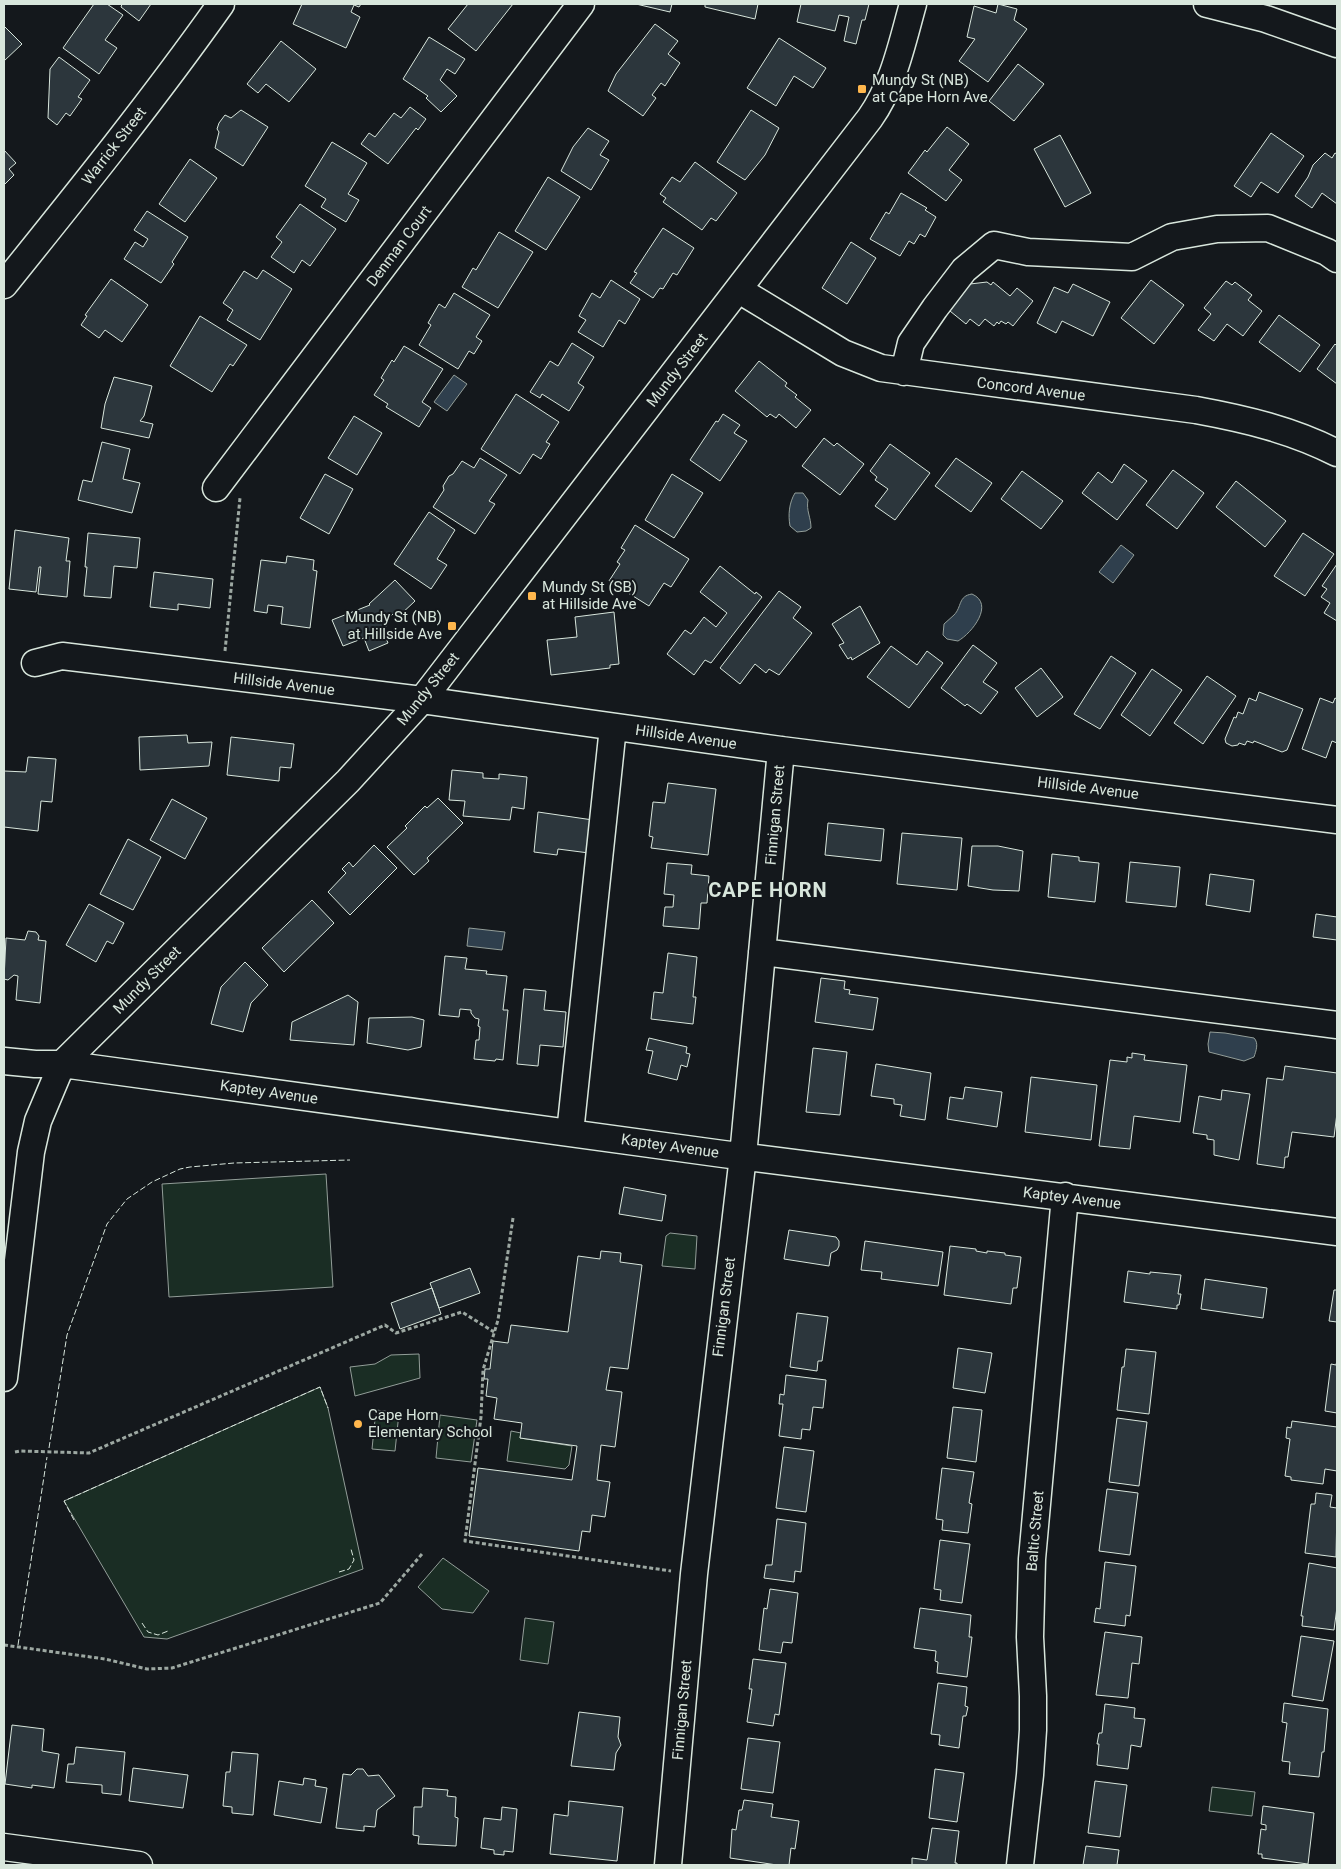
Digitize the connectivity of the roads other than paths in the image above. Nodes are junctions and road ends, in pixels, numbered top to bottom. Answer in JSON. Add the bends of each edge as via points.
{"nodes":[{"id":1,"x":222,"y":4,"type":"edge"},
{"id":2,"x":581,"y":4,"type":"edge"},
{"id":3,"x":913,"y":4,"type":"edge"},
{"id":4,"x":1207,"y":4,"type":"edge"},
{"id":5,"x":1337,"y":44,"type":"edge"},
{"id":6,"x":1337,"y":259,"type":"edge"},
{"id":7,"x":4,"y":285,"type":"edge"},
{"id":8,"x":739,"y":290,"type":"junction"},
{"id":9,"x":904,"y":372,"type":"junction"},
{"id":10,"x":1337,"y":453,"type":"edge"},
{"id":11,"x":228,"y":489,"type":"road end"},
{"id":12,"x":35,"y":663,"type":"dead end"},
{"id":13,"x":422,"y":700,"type":"junction"},
{"id":14,"x":613,"y":727,"type":"junction"},
{"id":15,"x":781,"y":750,"type":"junction"},
{"id":16,"x":1337,"y":820,"type":"edge"},
{"id":17,"x":762,"y":952,"type":"junction"},
{"id":18,"x":1337,"y":1025,"type":"edge"},
{"id":19,"x":4,"y":1061,"type":"edge"},
{"id":20,"x":62,"y":1064,"type":"junction"},
{"id":21,"x":570,"y":1133,"type":"junction"},
{"id":22,"x":743,"y":1156,"type":"junction"},
{"id":23,"x":1065,"y":1196,"type":"junction"},
{"id":24,"x":1337,"y":1232,"type":"edge"},
{"id":25,"x":4,"y":1378,"type":"edge"},
{"id":26,"x":4,"y":1847,"type":"edge"},
{"id":27,"x":139,"y":1865,"type":"edge"},
{"id":28,"x":668,"y":1865,"type":"edge"},
{"id":29,"x":1020,"y":1865,"type":"edge"}],
"edges":[{"from":1,"to":7,"type":"street","name":"Warrick Street"},
{"from":2,"to":11,"type":"street","name":"Denman Court"},
{"from":3,"to":8,"type":"street","name":"Mundy Street","via":[[891,79],[880,103]]},
{"from":4,"to":5,"type":"street","via":[[1266,19]]},
{"from":6,"to":9,"type":"street","via":[[1268,228],[1217,229],[1172,237],[1132,257],[1028,252],[994,245],[964,270],[935,308],[911,342]]},
{"from":8,"to":9,"type":"street","name":"Concord Avenue","via":[[842,353],[880,368]]},
{"from":8,"to":13,"type":"street","name":"Mundy Street"},
{"from":9,"to":10,"type":"street","name":"Concord Avenue","via":[[1212,413],[1260,423]]},
{"from":12,"to":13,"type":"street","name":"Hillside Avenue","via":[[62,656]]},
{"from":13,"to":14,"type":"street","name":"Hillside Avenue"},
{"from":13,"to":20,"type":"street","name":"Mundy Street","via":[[348,781]]},
{"from":14,"to":15,"type":"street","name":"Hillside Avenue"},
{"from":14,"to":21,"type":"street"},
{"from":15,"to":16,"type":"street","name":"Hillside Avenue"},
{"from":15,"to":17,"type":"street","name":"Finnigan Street"},
{"from":17,"to":18,"type":"street"},
{"from":17,"to":22,"type":"street","name":"Finnigan Street"},
{"from":19,"to":20,"type":"street","name":"Kaptey Avenue"},
{"from":20,"to":21,"type":"street","name":"Kaptey Avenue"},
{"from":20,"to":25,"type":"street","name":"Mundy Street","via":[[38,1120],[31,1152]]},
{"from":21,"to":22,"type":"street","name":"Kaptey Avenue"},
{"from":22,"to":23,"type":"street","name":"Kaptey Avenue"},
{"from":22,"to":28,"type":"street","name":"Finnigan Street","via":[[694,1574]]},
{"from":23,"to":24,"type":"street","name":"Kaptey Avenue"},
{"from":23,"to":29,"type":"street","name":"Baltic Street","via":[[1032,1559],[1032,1730]]},
{"from":26,"to":27,"type":"street"}]}
